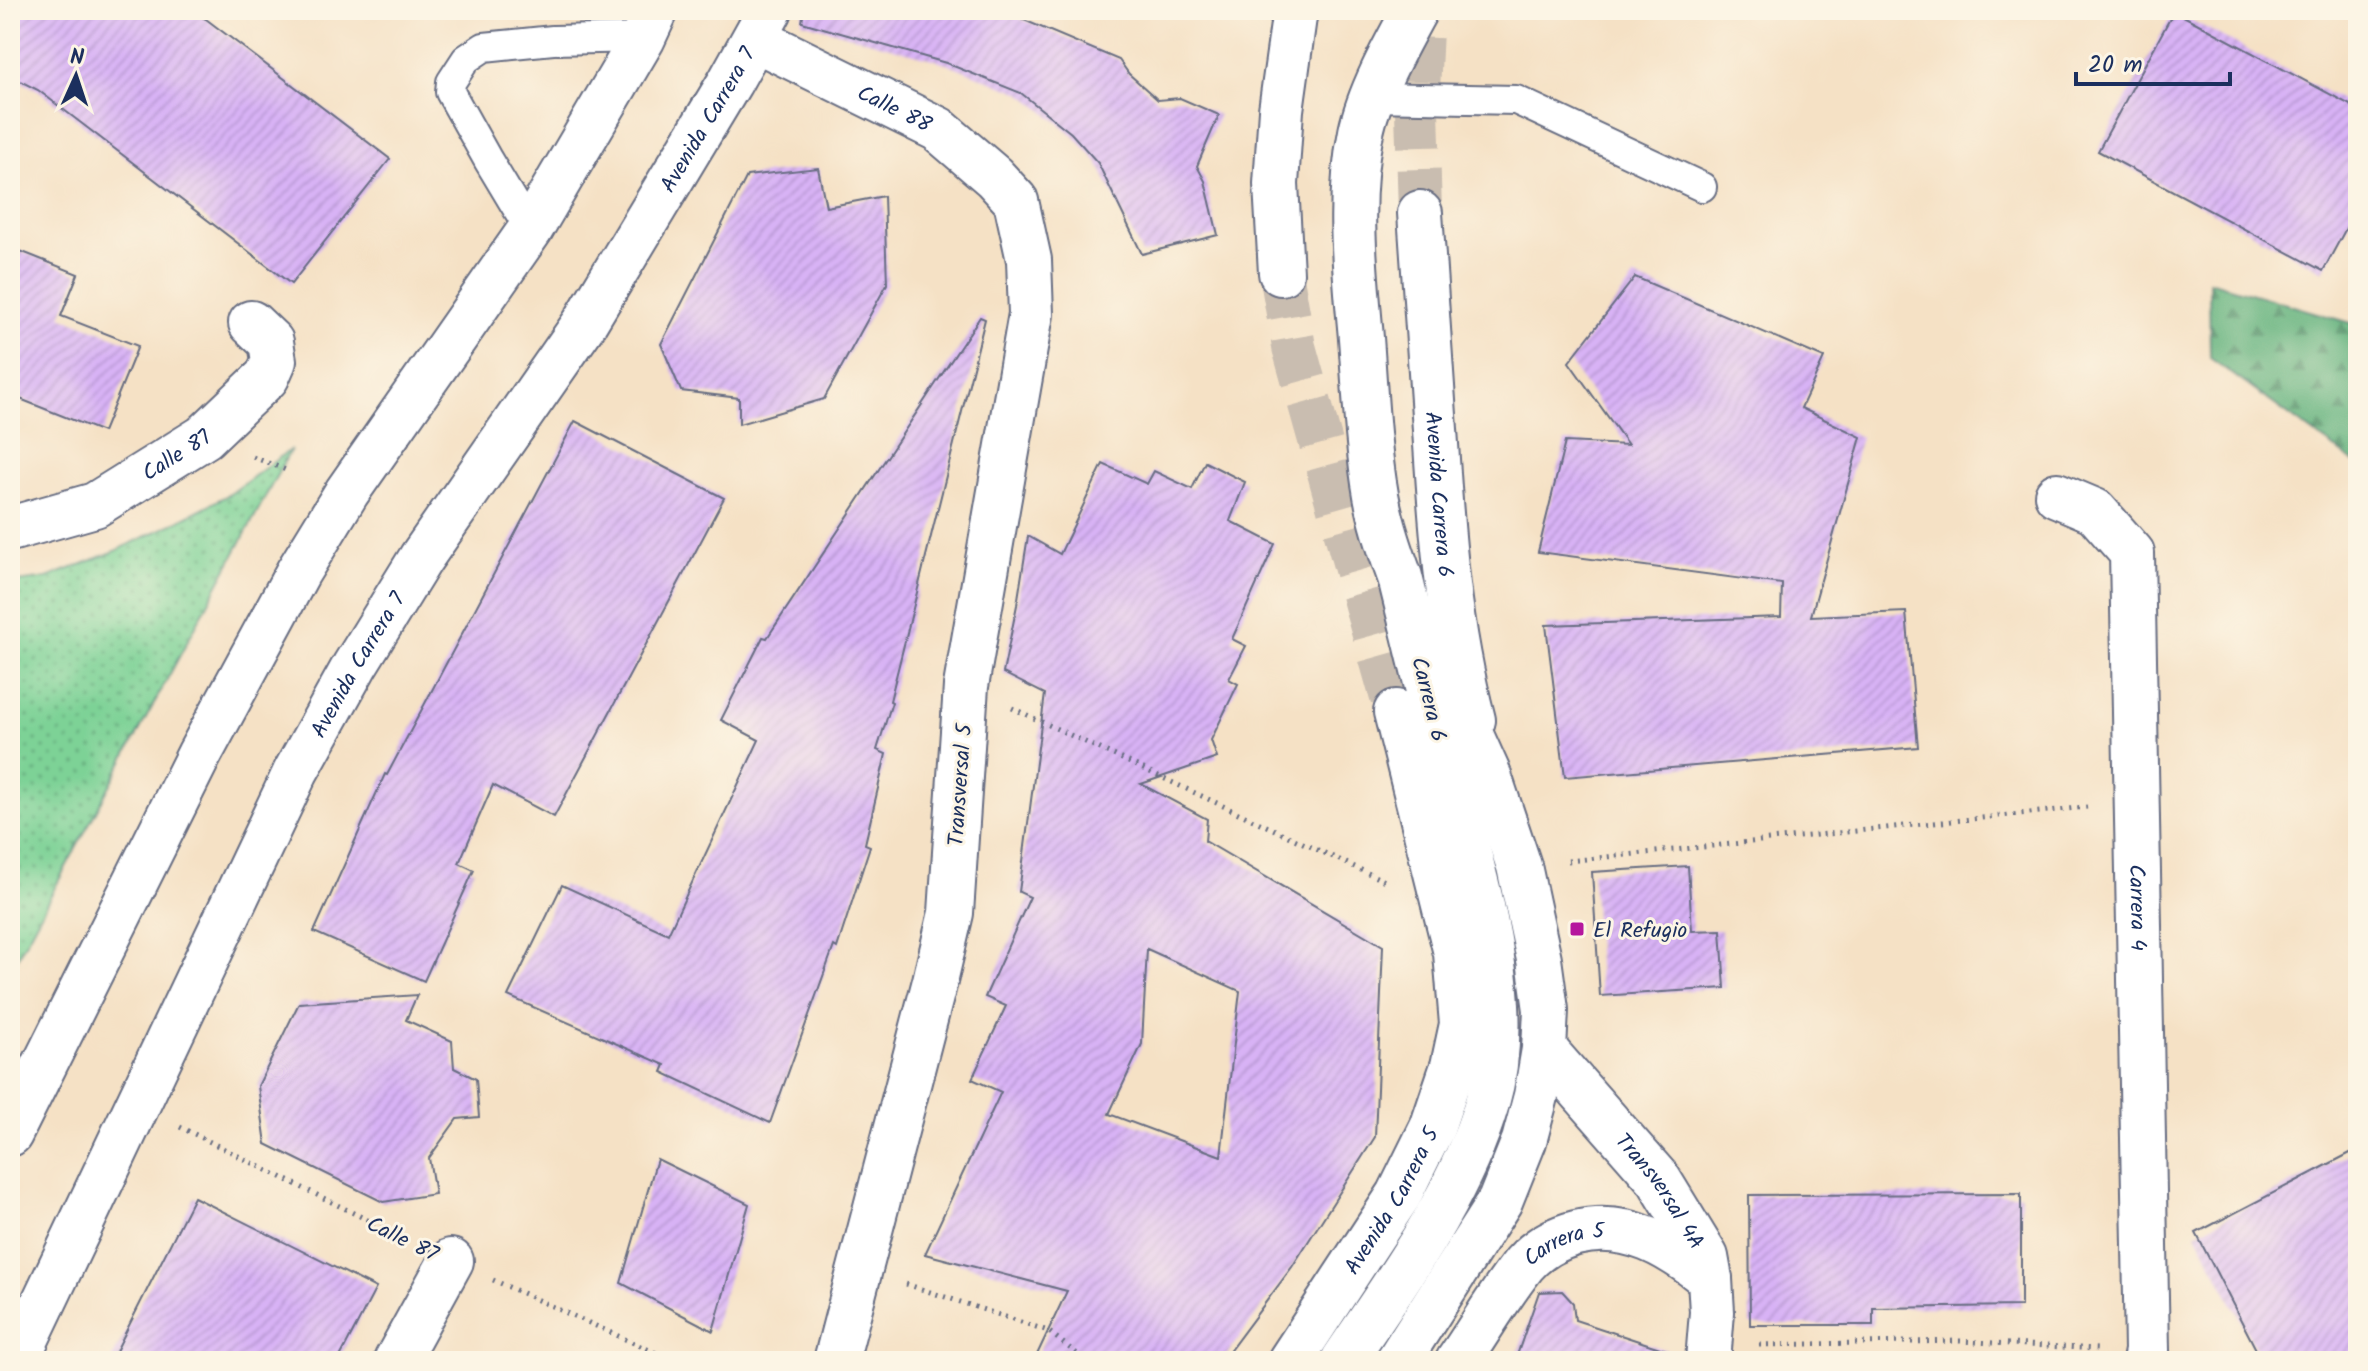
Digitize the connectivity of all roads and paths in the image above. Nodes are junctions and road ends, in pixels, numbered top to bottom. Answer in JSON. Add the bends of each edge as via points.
{"nodes":[{"id":1,"x":1295,"y":10,"type":"edge"},
{"id":2,"x":1415,"y":10,"type":"edge"},
{"id":3,"x":650,"y":24,"type":"edge"},
{"id":4,"x":763,"y":24,"type":"edge"},
{"id":5,"x":1373,"y":97,"type":"junction"},
{"id":6,"x":1702,"y":187,"type":"dead end"},
{"id":7,"x":1016,"y":201,"type":"joint"},
{"id":8,"x":1420,"y":213,"type":"tunnel mouth"},
{"id":9,"x":530,"y":230,"type":"junction"},
{"id":10,"x":1281,"y":273,"type":"tunnel mouth"},
{"id":11,"x":251,"y":323,"type":"dead end"},
{"id":12,"x":2057,"y":495,"type":"dead end"},
{"id":13,"x":10,"y":529,"type":"edge"},
{"id":14,"x":1400,"y":577,"type":"junction"},
{"id":15,"x":966,"y":686,"type":"junction"},
{"id":16,"x":1396,"y":712,"type":"tunnel mouth"},
{"id":17,"x":1488,"y":773,"type":"junction"},
{"id":18,"x":2136,"y":801,"type":"junction"},
{"id":19,"x":1559,"y":862,"type":"dead end"},
{"id":20,"x":1446,"y":909,"type":"junction"},
{"id":21,"x":1544,"y":1049,"type":"junction"},
{"id":22,"x":137,"y":1106,"type":"junction"},
{"id":23,"x":10,"y":1134,"type":"edge"},
{"id":24,"x":451,"y":1261,"type":"junction"},
{"id":25,"x":859,"y":1268,"type":"junction"},
{"id":26,"x":1710,"y":1279,"type":"junction"},
{"id":27,"x":1709,"y":1355,"type":"edge"},
{"id":28,"x":2146,"y":1356,"type":"edge"},
{"id":29,"x":16,"y":1361,"type":"edge"},
{"id":30,"x":396,"y":1361,"type":"edge"},
{"id":31,"x":674,"y":1361,"type":"edge"},
{"id":32,"x":836,"y":1361,"type":"edge"},
{"id":33,"x":1086,"y":1361,"type":"edge"},
{"id":34,"x":1290,"y":1361,"type":"edge"},
{"id":35,"x":1343,"y":1361,"type":"edge"},
{"id":36,"x":1398,"y":1361,"type":"edge"},
{"id":37,"x":1458,"y":1361,"type":"edge"}],
"edges":[{"from":1,"to":10,"type":"main road","via":[[1276,184]]},
{"from":2,"to":5,"type":"main road","name":"Carrera 6"},
{"from":3,"to":9,"type":"main road"},
{"from":3,"to":9,"type":"lane","via":[[484,47],[466,59],[451,82],[450,92]]},
{"from":4,"to":7,"type":"main road","name":"Calle 88","via":[[938,129]]},
{"from":4,"to":22,"type":"main road","name":"Avenida Carrera 7","via":[[584,324],[421,558],[355,665],[296,771]]},
{"from":5,"to":6,"type":"lane","via":[[1516,100]]},
{"from":5,"to":14,"type":"main road","name":"Carrera 6","via":[[1355,169],[1356,276],[1376,498]]},
{"from":7,"to":15,"type":"main road","name":"Transversal 5","via":[[1029,260],[1031,314]]},
{"from":8,"to":17,"type":"main road","name":"Avenida Carrera 6","via":[[1451,614]]},
{"from":9,"to":23,"type":"main road","via":[[347,492],[298,572],[199,755]]},
{"from":11,"to":13,"type":"main road","name":"Calle 87","via":[[271,342],[274,361],[267,377],[204,437],[95,505]]},
{"from":12,"to":18,"type":"main road","name":"Carrera 4","via":[[2095,511],[2132,553]]},
{"from":14,"to":17,"type":"main road","name":"Avenida Carrera 6"},
{"from":14,"to":35,"type":"main road","name":"Carrera 6","via":[[1478,891],[1498,1009],[1496,1058],[1468,1155],[1429,1230]]},
{"from":15,"to":20,"type":"path"},
{"from":15,"to":25,"type":"main road","name":"Transversal 5","via":[[951,913]]},
{"from":16,"to":20,"type":"main road"},
{"from":17,"to":21,"type":"main road","name":"Avenida Carrera 6","via":[[1531,914],[1546,1010]]},
{"from":18,"to":19,"type":"path"},
{"from":18,"to":28,"type":"main road","name":"Carrera 4"},
{"from":20,"to":34,"type":"main road","name":"Avenida Carrera 5","via":[[1462,1024],[1432,1128],[1399,1195]]},
{"from":21,"to":26,"type":"main road","name":"Transversal 4A","via":[[1659,1180],[1706,1257]]},
{"from":21,"to":36,"type":"main road","via":[[1524,1141],[1500,1201]]},
{"from":22,"to":24,"type":"path","name":"Calle 87"},
{"from":22,"to":29,"type":"main road","name":"Avenida Carrera 7"},
{"from":24,"to":30,"type":"main road"},
{"from":24,"to":31,"type":"path","name":"Calle 87"},
{"from":25,"to":32,"type":"main road","name":"Transversal 5"},
{"from":25,"to":33,"type":"path","via":[[1048,1331]]},
{"from":26,"to":27,"type":"main road","name":"Transversal 4A"},
{"from":26,"to":37,"type":"main road","name":"Carrera 5","via":[[1684,1257],[1627,1231],[1594,1229],[1556,1238],[1526,1262]]},
{"from":27,"to":28,"type":"path","via":[[1735,1346],[1959,1341]]}]}
